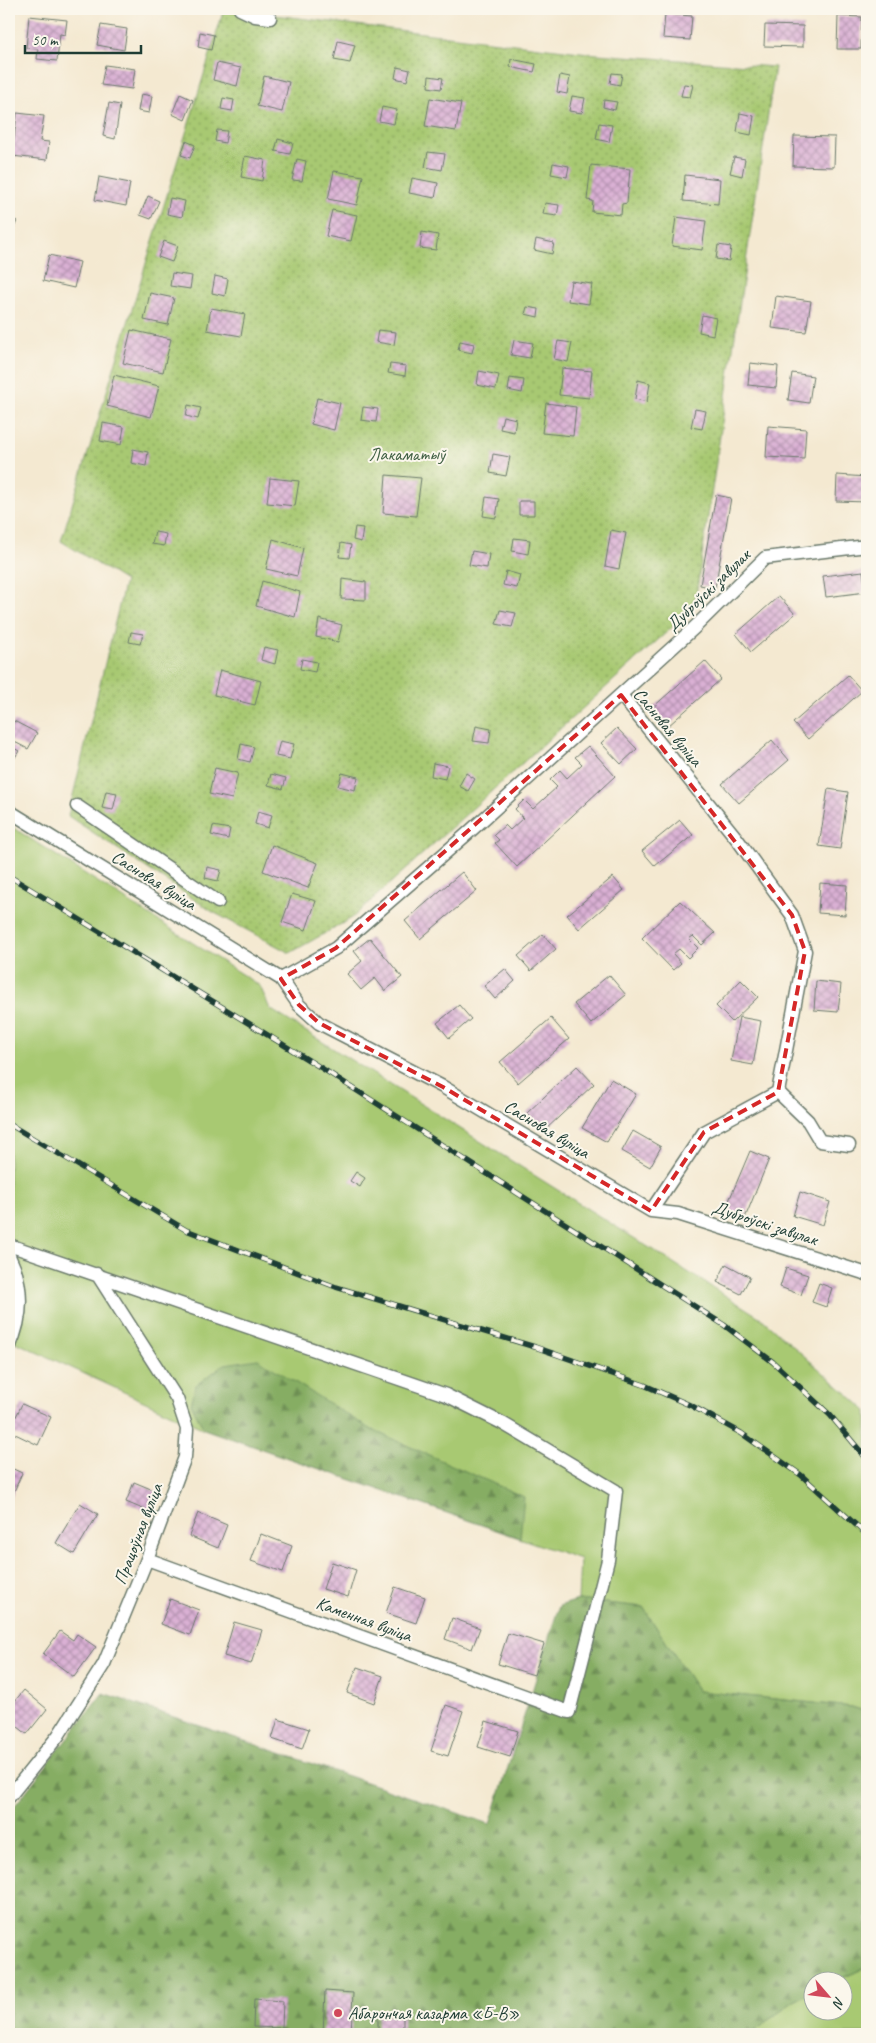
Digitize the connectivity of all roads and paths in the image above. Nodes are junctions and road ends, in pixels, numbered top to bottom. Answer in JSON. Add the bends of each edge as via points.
{"nodes":[{"id":1,"x":240,"y":9,"type":"edge"},
{"id":2,"x":270,"y":18,"type":"dead end"},
{"id":3,"x":867,"y":546,"type":"edge"},
{"id":4,"x":621,"y":694,"type":"junction"},
{"id":5,"x":77,"y":806,"type":"dead end"},
{"id":6,"x":9,"y":811,"type":"edge"},
{"id":7,"x":218,"y":902,"type":"dead end"},
{"id":8,"x":281,"y":979,"type":"junction"},
{"id":9,"x":778,"y":1092,"type":"junction"},
{"id":10,"x":848,"y":1145,"type":"dead end"},
{"id":11,"x":651,"y":1211,"type":"junction"},
{"id":12,"x":9,"y":1245,"type":"edge"},
{"id":13,"x":9,"y":1256,"type":"edge"},
{"id":14,"x":97,"y":1274,"type":"junction"},
{"id":15,"x":867,"y":1274,"type":"edge"},
{"id":16,"x":9,"y":1348,"type":"edge"},
{"id":17,"x":147,"y":1559,"type":"junction"},
{"id":18,"x":9,"y":1798,"type":"edge"}],
"edges":[{"from":1,"to":2,"type":"street"},
{"from":3,"to":4,"type":"street","name":"Дуброўскі завулак","via":[[765,558]]},
{"from":4,"to":8,"type":"street","name":"Сасновая вуліца","via":[[336,948]]},
{"from":4,"to":9,"type":"street","name":"Сасновая вуліца","via":[[792,915],[805,951]]},
{"from":5,"to":7,"type":"street"},
{"from":6,"to":8,"type":"street","name":"Сасновая вуліца"},
{"from":8,"to":11,"type":"street","name":"Сасновая вуліца","via":[[299,1005],[319,1023],[443,1087]]},
{"from":9,"to":10,"type":"street","via":[[808,1121],[820,1141]]},
{"from":9,"to":11,"type":"street","via":[[704,1132]]},
{"from":11,"to":15,"type":"street","name":"Дуброўскі завулак","via":[[678,1214]]},
{"from":12,"to":14,"type":"street"},
{"from":13,"to":16,"type":"street","via":[[18,1278],[20,1300],[18,1320]]},
{"from":14,"to":17,"type":"street","name":"Працоўная вуліца","via":[[177,1398],[187,1429],[181,1471]]},
{"from":14,"to":17,"type":"street","name":"Каменная вуліца","via":[[446,1395],[502,1423],[616,1491],[608,1560],[569,1712]]},
{"from":17,"to":18,"type":"street","name":"Працоўная вуліца","via":[[114,1642],[90,1688],[58,1736]]}]}
